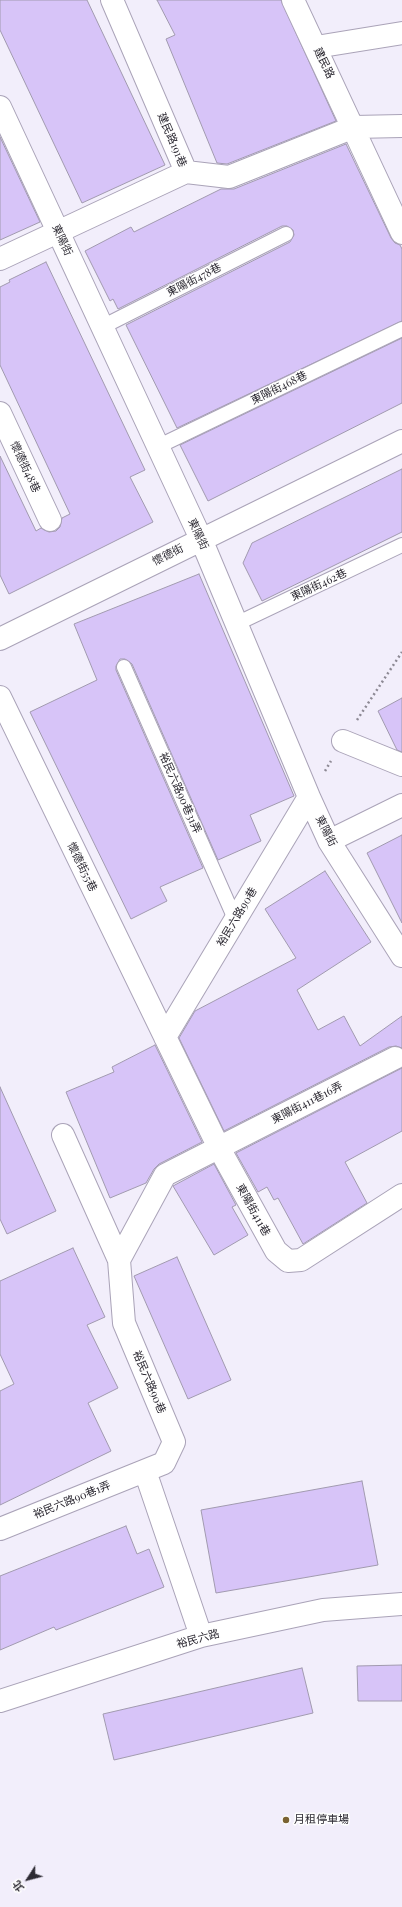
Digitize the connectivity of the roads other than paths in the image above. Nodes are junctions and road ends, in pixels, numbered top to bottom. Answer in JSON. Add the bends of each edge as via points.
{"nodes":[{"id":1,"x":112,"y":0,"type":"edge"},
{"id":2,"x":293,"y":0,"type":"edge"},
{"id":3,"x":402,"y":33,"type":"edge"},
{"id":4,"x":316,"y":47,"type":"junction"},
{"id":5,"x":0,"y":107,"type":"edge"},
{"id":6,"x":402,"y":126,"type":"edge"},
{"id":7,"x":354,"y":127,"type":"junction"},
{"id":8,"x":186,"y":172,"type":"junction"},
{"id":9,"x":58,"y":230,"type":"junction"},
{"id":10,"x":402,"y":233,"type":"edge"},
{"id":11,"x":286,"y":234,"type":"dead end"},
{"id":12,"x":0,"y":258,"type":"edge"},
{"id":13,"x":102,"y":327,"type":"junction"},
{"id":14,"x":402,"y":329,"type":"edge"},
{"id":15,"x":0,"y":413,"type":"edge"},
{"id":16,"x":402,"y":441,"type":"edge"},
{"id":17,"x":157,"y":446,"type":"junction"},
{"id":18,"x":50,"y":520,"type":"dead end"},
{"id":19,"x":201,"y":539,"type":"junction"},
{"id":20,"x":402,"y":545,"type":"edge"},
{"id":21,"x":236,"y":624,"type":"junction"},
{"id":22,"x":0,"y":639,"type":"edge"},
{"id":23,"x":124,"y":667,"type":"dead end"},
{"id":24,"x":0,"y":697,"type":"edge"},
{"id":25,"x":343,"y":741,"type":"dead end"},
{"id":26,"x":402,"y":765,"type":"edge"},
{"id":27,"x":309,"y":797,"type":"junction"},
{"id":28,"x":402,"y":804,"type":"edge"},
{"id":29,"x":329,"y":841,"type":"junction"},
{"id":30,"x":235,"y":919,"type":"junction"},
{"id":31,"x":402,"y":956,"type":"edge"},
{"id":32,"x":165,"y":1037,"type":"junction"},
{"id":33,"x":395,"y":1058,"type":"dead end"},
{"id":34,"x":63,"y":1135,"type":"dead end"},
{"id":35,"x":219,"y":1148,"type":"junction"},
{"id":36,"x":402,"y":1195,"type":"edge"},
{"id":37,"x":119,"y":1260,"type":"junction"},
{"id":38,"x":145,"y":1471,"type":"junction"},
{"id":39,"x":0,"y":1529,"type":"edge"},
{"id":40,"x":402,"y":1604,"type":"edge"},
{"id":41,"x":201,"y":1636,"type":"junction"},
{"id":42,"x":0,"y":1701,"type":"edge"}],
"edges":[{"from":1,"to":8,"type":"street","name":"建民路191巷"},
{"from":2,"to":4,"type":"street","name":"建民路"},
{"from":3,"to":4,"type":"street"},
{"from":4,"to":7,"type":"street","name":"建民路"},
{"from":5,"to":9,"type":"street","name":"東陽街"},
{"from":6,"to":7,"type":"street"},
{"from":7,"to":8,"type":"street","via":[[229,177]]},
{"from":7,"to":10,"type":"street","name":"建民路"},
{"from":8,"to":9,"type":"street","name":"建民路191巷"},
{"from":9,"to":12,"type":"street","name":"建民路191巷"},
{"from":9,"to":13,"type":"street","name":"東陽街"},
{"from":11,"to":13,"type":"lane","name":"東陽街478巷"},
{"from":13,"to":17,"type":"street","name":"東陽街"},
{"from":14,"to":17,"type":"lane","name":"東陽街468巷"},
{"from":15,"to":18,"type":"street","name":"懷德街48巷"},
{"from":16,"to":19,"type":"street","name":"懷德街"},
{"from":17,"to":19,"type":"street","name":"東陽街"},
{"from":19,"to":21,"type":"street","name":"東陽街"},
{"from":19,"to":22,"type":"street","name":"懷德街"},
{"from":20,"to":21,"type":"lane","name":"東陽街462巷"},
{"from":21,"to":27,"type":"street","name":"東陽街"},
{"from":23,"to":30,"type":"lane","name":"裕民六路90巷31弄"},
{"from":24,"to":32,"type":"street","name":"懷德街55巷"},
{"from":25,"to":26,"type":"street"},
{"from":27,"to":29,"type":"street","name":"東陽街"},
{"from":27,"to":30,"type":"street","name":"裕民六路90巷"},
{"from":28,"to":29,"type":"street"},
{"from":29,"to":31,"type":"street","name":"東陽街"},
{"from":30,"to":32,"type":"street","name":"裕民六路90巷"},
{"from":32,"to":35,"type":"street","name":"東陽街411巷"},
{"from":33,"to":35,"type":"street","name":"東陽街411巷16弄"},
{"from":34,"to":37,"type":"street"},
{"from":35,"to":36,"type":"street","name":"東陽街411巷","via":[[276,1251],[288,1261],[301,1260]]},
{"from":35,"to":37,"type":"street","via":[[165,1175]]},
{"from":37,"to":38,"type":"street","name":"裕民六路90巷","via":[[124,1323],[174,1442],[164,1463]]},
{"from":38,"to":39,"type":"street","name":"裕民六路90巷1弄"},
{"from":38,"to":41,"type":"street"},
{"from":40,"to":41,"type":"street","name":"裕民六路","via":[[323,1610]]},
{"from":41,"to":42,"type":"street","name":"裕民六路"}]}
